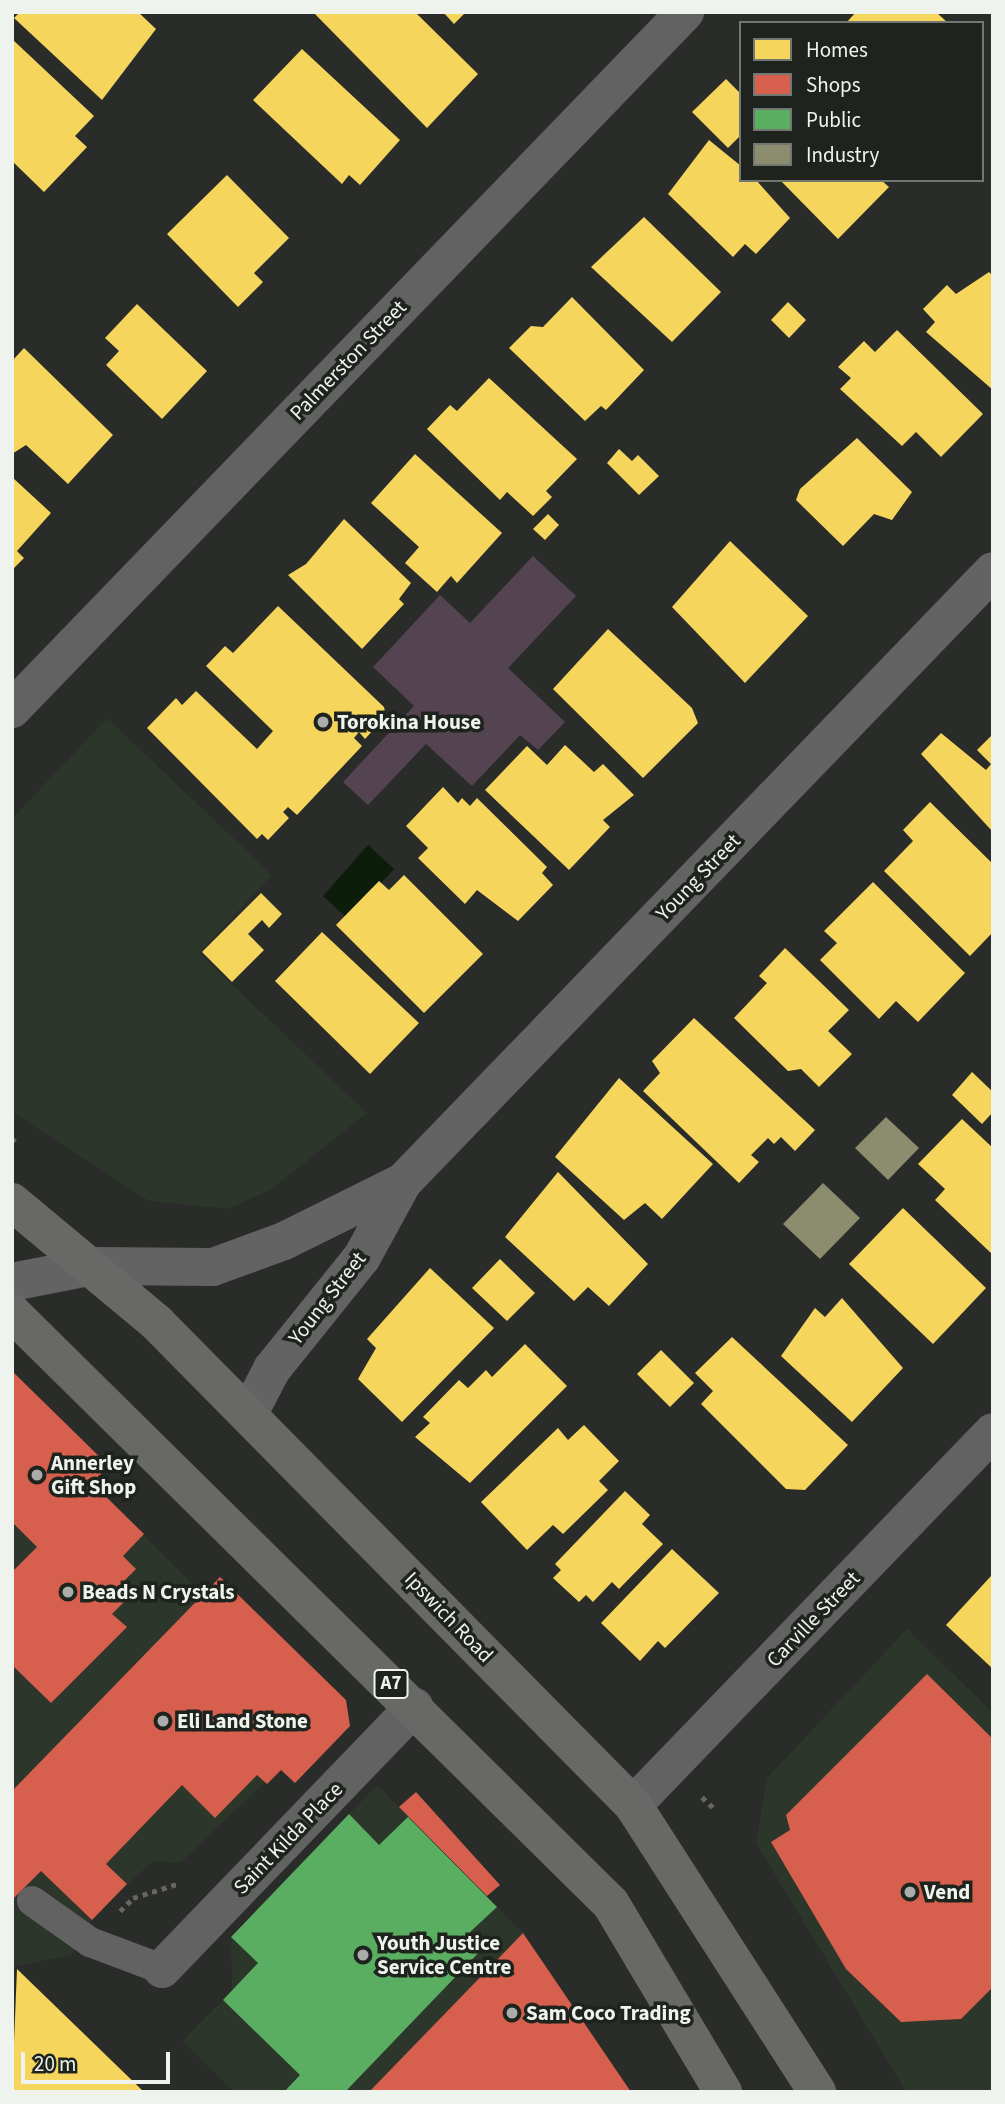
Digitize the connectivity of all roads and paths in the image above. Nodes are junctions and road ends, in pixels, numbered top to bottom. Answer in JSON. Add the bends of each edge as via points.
{"nodes":[{"id":1,"x":685,"y":12,"type":"edge"},
{"id":2,"x":993,"y":571,"type":"edge"},
{"id":3,"x":12,"y":709,"type":"edge"},
{"id":4,"x":403,"y":1182,"type":"junction"},
{"id":5,"x":12,"y":1202,"type":"edge"},
{"id":6,"x":94,"y":1266,"type":"junction"},
{"id":7,"x":12,"y":1282,"type":"edge"},
{"id":8,"x":12,"y":1312,"type":"edge"},
{"id":9,"x":249,"y":1413,"type":"junction"},
{"id":10,"x":993,"y":1433,"type":"edge"},
{"id":11,"x":414,"y":1707,"type":"junction"},
{"id":12,"x":633,"y":1805,"type":"junction"},
{"id":13,"x":32,"y":1901,"type":"dead end"},
{"id":14,"x":162,"y":1969,"type":"joint"},
{"id":15,"x":723,"y":2092,"type":"edge"},
{"id":16,"x":817,"y":2092,"type":"edge"}],
"edges":[{"from":1,"to":3,"type":"street","name":"Palmerston Street"},
{"from":2,"to":4,"type":"street","name":"Young Street"},
{"from":4,"to":6,"type":"street","name":"Young Street","via":[[284,1241],[213,1267]]},
{"from":4,"to":9,"type":"street","name":"Young Street","via":[[362,1257],[272,1369]]},
{"from":5,"to":6,"type":"highway","name":"Ipswich Road"},
{"from":6,"to":7,"type":"street","name":"Young Street"},
{"from":6,"to":9,"type":"highway","name":"Ipswich Road"},
{"from":8,"to":11,"type":"highway","number":"A7"},
{"from":9,"to":12,"type":"highway","name":"Ipswich Road"},
{"from":10,"to":12,"type":"street","name":"Carville Street"},
{"from":11,"to":14,"type":"street","name":"Saint Kilda Place"},
{"from":11,"to":15,"type":"highway","number":"A7","via":[[611,1904]]},
{"from":12,"to":16,"type":"highway","name":"Ipswich Road"},
{"from":13,"to":14,"type":"lane","via":[[90,1942]]}]}
